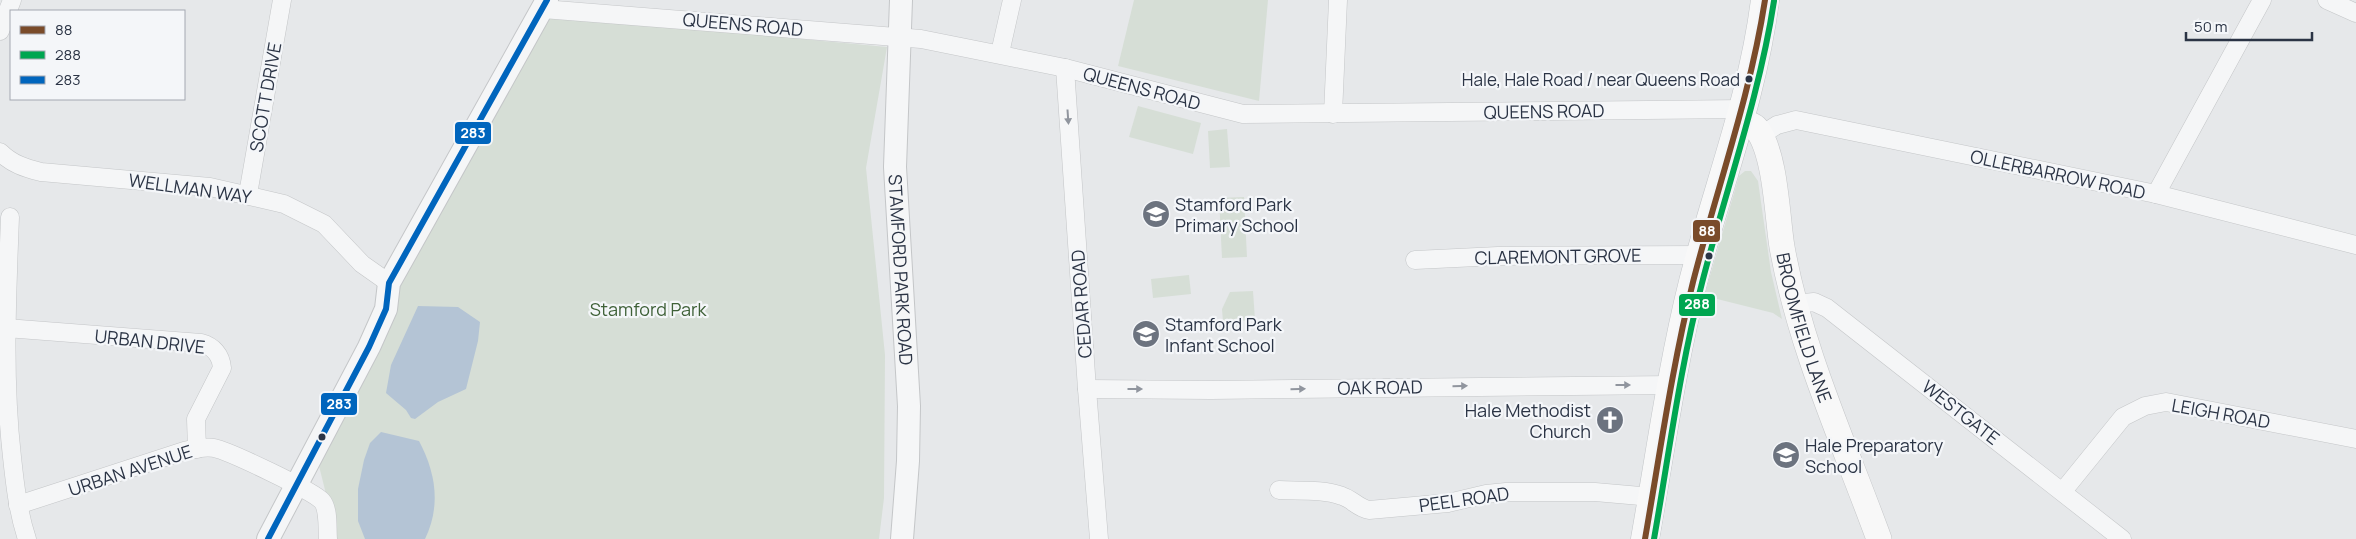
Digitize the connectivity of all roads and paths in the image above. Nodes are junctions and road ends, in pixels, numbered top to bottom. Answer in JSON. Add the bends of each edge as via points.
{"nodes":[{"id":1,"x":12,"y":0,"type":"edge"},
{"id":2,"x":282,"y":0,"type":"edge"},
{"id":3,"x":901,"y":0,"type":"edge"},
{"id":4,"x":1012,"y":0,"type":"edge"},
{"id":5,"x":1338,"y":0,"type":"edge"},
{"id":6,"x":1765,"y":0,"type":"edge"},
{"id":7,"x":2262,"y":0,"type":"edge"},
{"id":8,"x":2327,"y":0,"type":"edge"},
{"id":9,"x":545,"y":4,"type":"edge"},
{"id":10,"x":2356,"y":13,"type":"edge"},
{"id":11,"x":0,"y":31,"type":"edge"},
{"id":12,"x":899,"y":37,"type":"junction"},
{"id":13,"x":1000,"y":54,"type":"junction"},
{"id":14,"x":1065,"y":68,"type":"junction"},
{"id":15,"x":1333,"y":114,"type":"junction"},
{"id":16,"x":1748,"y":122,"type":"junction"},
{"id":17,"x":0,"y":152,"type":"edge"},
{"id":18,"x":248,"y":194,"type":"junction"},
{"id":19,"x":2156,"y":194,"type":"junction"},
{"id":20,"x":10,"y":217,"type":"dead end"},
{"id":21,"x":2356,"y":245,"type":"edge"},
{"id":22,"x":1701,"y":255,"type":"junction"},
{"id":23,"x":1415,"y":260,"type":"dead end"},
{"id":24,"x":389,"y":283,"type":"junction"},
{"id":25,"x":1794,"y":304,"type":"junction"},
{"id":26,"x":6,"y":328,"type":"junction"},
{"id":27,"x":1673,"y":385,"type":"junction"},
{"id":28,"x":1087,"y":389,"type":"junction"},
{"id":29,"x":2356,"y":439,"type":"edge"},
{"id":30,"x":197,"y":448,"type":"junction"},
{"id":31,"x":296,"y":485,"type":"junction"},
{"id":32,"x":1279,"y":490,"type":"dead end"},
{"id":33,"x":2063,"y":491,"type":"junction"},
{"id":34,"x":1652,"y":497,"type":"junction"},
{"id":35,"x":18,"y":505,"type":"junction"},
{"id":36,"x":27,"y":539,"type":"edge"},
{"id":37,"x":268,"y":539,"type":"edge"},
{"id":38,"x":328,"y":539,"type":"edge"},
{"id":39,"x":902,"y":539,"type":"edge"},
{"id":40,"x":1099,"y":539,"type":"edge"},
{"id":41,"x":1645,"y":539,"type":"edge"},
{"id":42,"x":1879,"y":539,"type":"edge"},
{"id":43,"x":2122,"y":539,"type":"edge"}],
"edges":[{"from":1,"to":11,"type":"street"},
{"from":2,"to":18,"type":"street","name":"SCOTT DRIVE"},
{"from":3,"to":12,"type":"street","name":"STAMFORD PARK ROAD"},
{"from":4,"to":13,"type":"street"},
{"from":5,"to":15,"type":"street"},
{"from":6,"to":16,"type":"main road"},
{"from":7,"to":19,"type":"street"},
{"from":8,"to":10,"type":"street"},
{"from":9,"to":12,"type":"street","name":"QUEENS ROAD"},
{"from":9,"to":24,"type":"street"},
{"from":12,"to":13,"type":"street","name":"QUEENS ROAD"},
{"from":12,"to":39,"type":"street","name":"STAMFORD PARK ROAD","via":[[895,181],[909,406]]},
{"from":13,"to":14,"type":"street","name":"QUEENS ROAD"},
{"from":14,"to":15,"type":"street","name":"QUEENS ROAD","via":[[1243,114]]},
{"from":14,"to":28,"type":"street","name":"CEDAR ROAD","one_way":true},
{"from":15,"to":16,"type":"street","name":"QUEENS ROAD"},
{"from":16,"to":19,"type":"street","name":"OLLERBARROW ROAD","via":[[1777,125],[1796,120]]},
{"from":16,"to":22,"type":"main road"},
{"from":16,"to":25,"type":"main road","name":"BROOMFIELD LANE","via":[[1771,170]]},
{"from":17,"to":18,"type":"street","name":"WELLMAN WAY","via":[[23,167],[41,172],[210,187]]},
{"from":18,"to":24,"type":"street","name":"WELLMAN WAY","via":[[284,204],[318,220],[362,264]]},
{"from":19,"to":21,"type":"street","name":"OLLERBARROW ROAD"},
{"from":20,"to":26,"type":"street"},
{"from":22,"to":23,"type":"street","name":"CLAREMONT GROVE","via":[[1498,256]]},
{"from":22,"to":27,"type":"main road"},
{"from":24,"to":31,"type":"street","via":[[386,309],[369,347]]},
{"from":25,"to":33,"type":"street","name":"WESTGATE","via":[[1814,302],[1827,308]]},
{"from":25,"to":42,"type":"main road","name":"BROOMFIELD LANE"},
{"from":26,"to":30,"type":"street","name":"URBAN DRIVE","via":[[201,343],[213,348],[222,368],[196,419]]},
{"from":26,"to":35,"type":"street","via":[[8,414]]},
{"from":28,"to":27,"type":"street","name":"OAK ROAD","one_way":true},
{"from":27,"to":34,"type":"main road"},
{"from":28,"to":40,"type":"street","name":"CEDAR ROAD"},
{"from":29,"to":33,"type":"street","name":"LEIGH ROAD","via":[[2166,402],[2145,406],[2123,417]]},
{"from":30,"to":31,"type":"street","name":"URBAN AVENUE","via":[[212,447],[224,451]]},
{"from":30,"to":35,"type":"street","name":"URBAN AVENUE"},
{"from":31,"to":37,"type":"street"},
{"from":31,"to":38,"type":"street","name":"URBAN AVENUE","via":[[323,502]]},
{"from":32,"to":34,"type":"street","name":"PEEL ROAD","via":[[1331,492],[1369,510],[1448,503],[1506,492],[1595,492]]},
{"from":33,"to":43,"type":"street","name":"WESTGATE"},
{"from":34,"to":41,"type":"main road"},
{"from":35,"to":36,"type":"street"}]}
